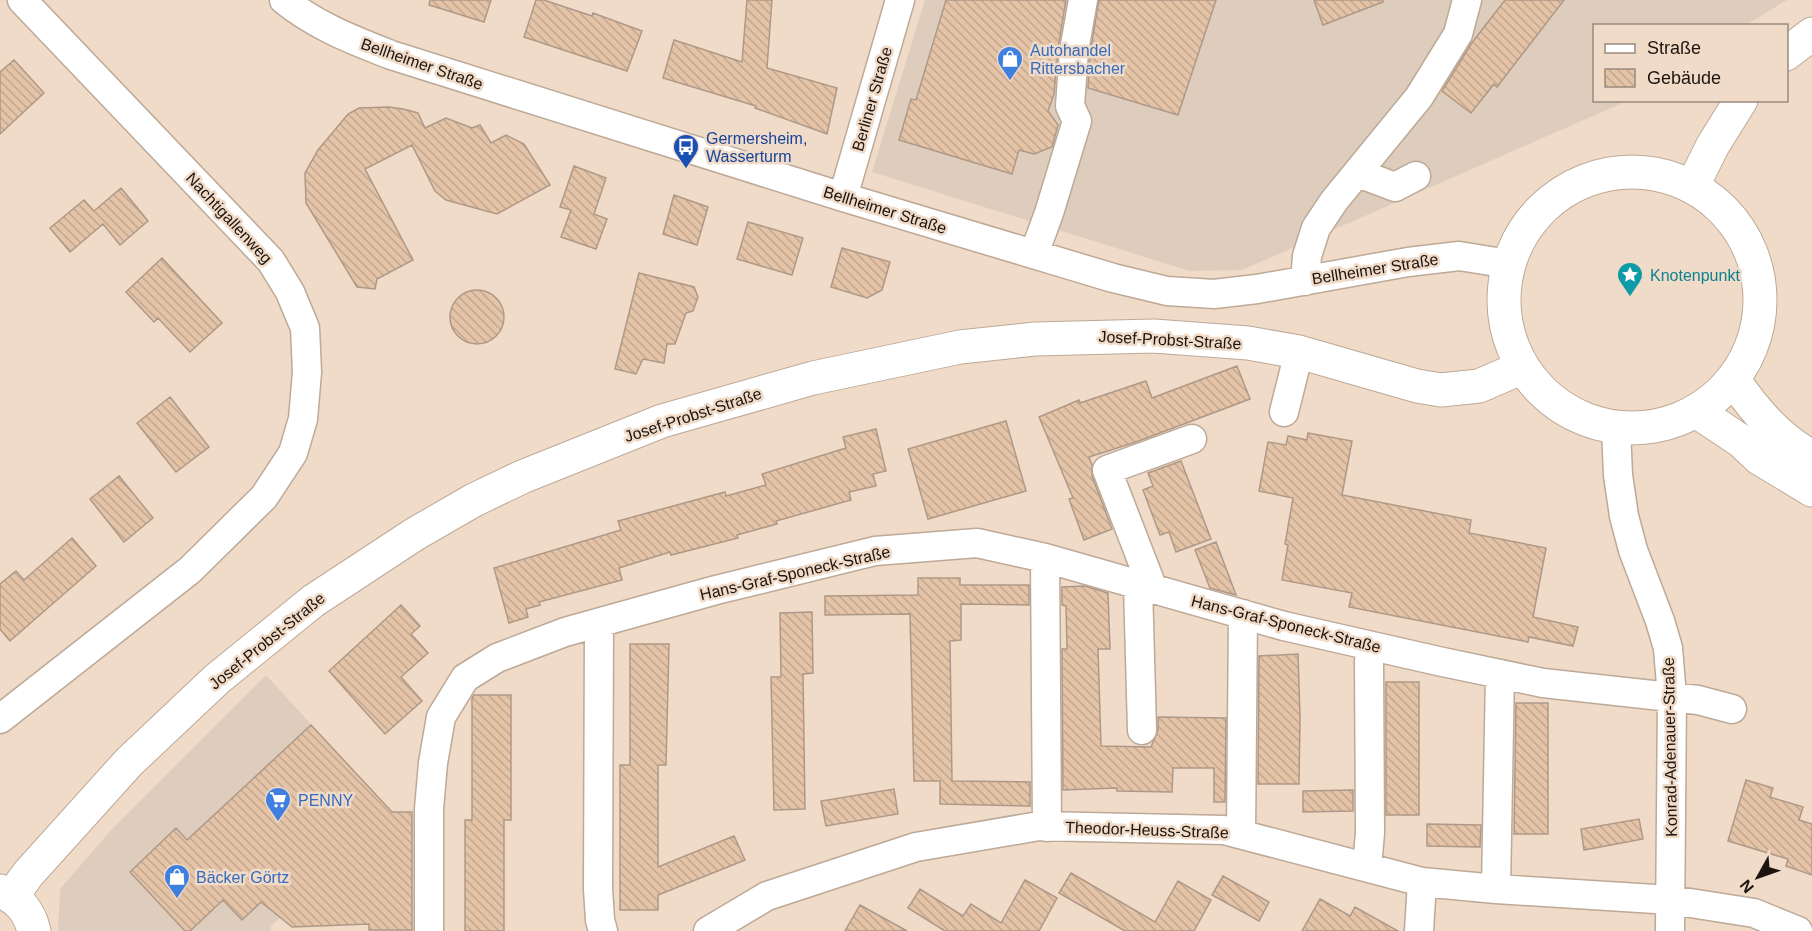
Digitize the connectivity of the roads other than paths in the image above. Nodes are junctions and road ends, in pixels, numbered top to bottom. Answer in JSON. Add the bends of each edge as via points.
{"nodes":[{"id":1,"x":22,"y":0,"type":"edge"},
{"id":2,"x":284,"y":0,"type":"edge"},
{"id":3,"x":900,"y":0,"type":"edge"},
{"id":4,"x":1083,"y":0,"type":"edge"},
{"id":5,"x":1467,"y":0,"type":"edge"},
{"id":6,"x":1812,"y":34,"type":"edge"},
{"id":7,"x":1788,"y":52,"type":"edge"},
{"id":8,"x":1740,"y":102,"type":"edge"},
{"id":9,"x":1358,"y":173,"type":"junction"},
{"id":10,"x":1416,"y":176,"type":"dead end"},
{"id":11,"x":1692,"y":187,"type":"junction"},
{"id":12,"x":843,"y":197,"type":"junction"},
{"id":13,"x":1034,"y":254,"type":"junction"},
{"id":14,"x":1509,"y":264,"type":"junction"},
{"id":15,"x":1305,"y":281,"type":"junction"},
{"id":16,"x":1299,"y":352,"type":"junction"},
{"id":17,"x":1523,"y":367,"type":"junction"},
{"id":18,"x":1733,"y":380,"type":"junction"},
{"id":19,"x":1696,"y":411,"type":"junction"},
{"id":20,"x":1284,"y":412,"type":"dead end"},
{"id":21,"x":1616,"y":428,"type":"junction"},
{"id":22,"x":1192,"y":439,"type":"dead end"},
{"id":23,"x":1812,"y":457,"type":"edge"},
{"id":24,"x":1812,"y":490,"type":"edge"},
{"id":25,"x":1045,"y":558,"type":"junction"},
{"id":26,"x":1146,"y":587,"type":"junction"},
{"id":27,"x":1243,"y":614,"type":"junction"},
{"id":28,"x":599,"y":623,"type":"junction"},
{"id":29,"x":1371,"y":646,"type":"junction"},
{"id":30,"x":1500,"y":674,"type":"junction"},
{"id":31,"x":1671,"y":697,"type":"junction"},
{"id":32,"x":1732,"y":709,"type":"dead end"},
{"id":33,"x":0,"y":719,"type":"edge"},
{"id":34,"x":1142,"y":730,"type":"dead end"},
{"id":35,"x":1047,"y":827,"type":"junction"},
{"id":36,"x":1241,"y":834,"type":"junction"},
{"id":37,"x":1367,"y":867,"type":"junction"},
{"id":38,"x":1422,"y":882,"type":"junction"},
{"id":39,"x":1496,"y":889,"type":"junction"},
{"id":40,"x":6,"y":894,"type":"edge"},
{"id":41,"x":1671,"y":900,"type":"junction"},
{"id":42,"x":34,"y":931,"type":"edge"},
{"id":43,"x":429,"y":931,"type":"edge"},
{"id":44,"x":603,"y":931,"type":"edge"},
{"id":45,"x":708,"y":931,"type":"edge"},
{"id":46,"x":1419,"y":931,"type":"edge"},
{"id":47,"x":1670,"y":931,"type":"edge"},
{"id":48,"x":1798,"y":931,"type":"edge"}],
"edges":[{"from":1,"to":33,"type":"street","name":"Nachtigallenweg","via":[[271,261],[305,328],[307,372],[303,418],[293,453],[264,497],[190,570]]},
{"from":2,"to":12,"type":"street","name":"Bellheimer Straße","via":[[340,35],[391,55]]},
{"from":3,"to":12,"type":"street","name":"Berliner Straße"},
{"from":4,"to":13,"type":"street","via":[[1070,106],[1077,121]]},
{"from":5,"to":9,"type":"street","via":[[1458,34],[1419,97]]},
{"from":6,"to":7,"type":"main road"},
{"from":8,"to":11,"type":"main road"},
{"from":9,"to":10,"type":"street","via":[[1395,187]]},
{"from":9,"to":15,"type":"street","via":[[1316,228],[1307,256]]},
{"from":11,"to":14,"type":"main road","via":[[1648,173],[1603,175],[1582,182],[1562,192],[1528,224]]},
{"from":11,"to":18,"type":"main road","via":[[1715,202],[1734,223],[1757,274],[1757,329]]},
{"from":12,"to":13,"type":"street","name":"Bellheimer Straße"},
{"from":13,"to":15,"type":"street","name":"Bellheimer Straße","via":[[1167,291],[1214,294]]},
{"from":14,"to":15,"type":"street","name":"Bellheimer Straße","via":[[1459,256]]},
{"from":14,"to":17,"type":"main road","via":[[1504,285],[1505,317]]},
{"from":16,"to":17,"type":"main road","name":"Josef-Probst-Straße","via":[[1441,390],[1479,386]]},
{"from":16,"to":20,"type":"street"},
{"from":16,"to":40,"type":"main road","name":"Josef-Probst-Straße","via":[[1248,343],[1154,336],[1035,339],[960,348],[813,378],[738,398],[662,421],[522,477],[415,534],[313,601],[218,679],[129,762]]},
{"from":17,"to":21,"type":"main road","via":[[1553,402],[1594,423]]},
{"from":18,"to":19,"type":"main road"},
{"from":18,"to":23,"type":"main road","via":[[1763,420]]},
{"from":19,"to":21,"type":"main road","via":[[1644,428]]},
{"from":19,"to":24,"type":"main road","via":[[1759,458]]},
{"from":21,"to":31,"type":"street","name":"Konrad-Adenauer-Straße","via":[[1624,516],[1668,648]]},
{"from":22,"to":26,"type":"street","via":[[1107,470]]},
{"from":25,"to":26,"type":"street","name":"Hans-Graf-Sponeck-Straße"},
{"from":25,"to":28,"type":"street","name":"Hans-Graf-Sponeck-Straße","via":[[977,543],[875,551]]},
{"from":25,"to":35,"type":"street"},
{"from":26,"to":27,"type":"street","name":"Hans-Graf-Sponeck-Straße"},
{"from":26,"to":34,"type":"street"},
{"from":27,"to":29,"type":"street","name":"Hans-Graf-Sponeck-Straße"},
{"from":27,"to":36,"type":"street"},
{"from":28,"to":43,"type":"street","name":"Hans-Graf-Sponeck-Straße","via":[[496,658],[465,678],[441,717],[429,809]]},
{"from":28,"to":44,"type":"street","via":[[598,889]]},
{"from":29,"to":30,"type":"street","name":"Hans-Graf-Sponeck-Straße"},
{"from":29,"to":37,"type":"street"},
{"from":30,"to":31,"type":"street","name":"Hans-Graf-Sponeck-Straße","via":[[1543,683]]},
{"from":30,"to":39,"type":"street"},
{"from":31,"to":32,"type":"street","name":"Hans-Graf-Sponeck-Straße"},
{"from":31,"to":41,"type":"street","name":"Konrad-Adenauer-Straße"},
{"from":35,"to":36,"type":"street","name":"Theodor-Heuss-Straße","via":[[1224,830]]},
{"from":35,"to":45,"type":"street","name":"Theodor-Heuss-Straße","via":[[916,848],[767,896]]},
{"from":36,"to":37,"type":"street","name":"Theodor-Heuss-Straße"},
{"from":37,"to":38,"type":"street","name":"Theodor-Heuss-Straße"},
{"from":38,"to":39,"type":"street","name":"Theodor-Heuss-Straße"},
{"from":38,"to":46,"type":"street"},
{"from":39,"to":41,"type":"street","name":"Theodor-Heuss-Straße"},
{"from":40,"to":42,"type":"main road","via":[[23,906]]},
{"from":41,"to":47,"type":"street","name":"Konrad-Adenauer-Straße"},
{"from":41,"to":48,"type":"street","name":"Theodor-Heuss-Straße","via":[[1754,913]]}]}
